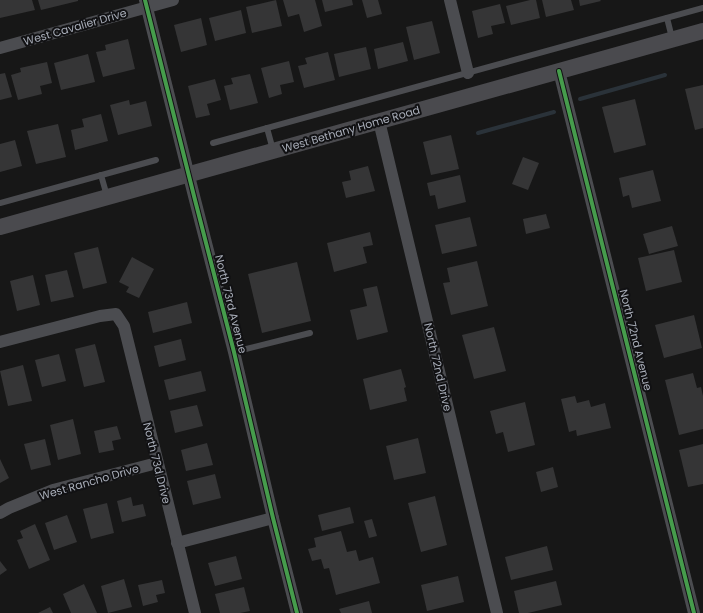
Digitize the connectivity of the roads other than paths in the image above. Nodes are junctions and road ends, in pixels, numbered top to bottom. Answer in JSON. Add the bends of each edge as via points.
{"nodes":[{"id":1,"x":173,"y":0,"type":"edge"},
{"id":2,"x":450,"y":0,"type":"edge"},
{"id":3,"x":146,"y":4,"type":"edge"},
{"id":4,"x":703,"y":8,"type":"edge"},
{"id":5,"x":667,"y":18,"type":"junction"},
{"id":6,"x":703,"y":31,"type":"edge"},
{"id":7,"x":672,"y":40,"type":"junction"},
{"id":8,"x":0,"y":48,"type":"edge"},
{"id":9,"x":560,"y":71,"type":"junction"},
{"id":10,"x":468,"y":73,"type":"junction"},
{"id":11,"x":379,"y":121,"type":"junction"},
{"id":12,"x":267,"y":128,"type":"junction"},
{"id":13,"x":213,"y":143,"type":"dead end"},
{"id":14,"x":273,"y":150,"type":"junction"},
{"id":15,"x":156,"y":160,"type":"dead end"},
{"id":16,"x":188,"y":174,"type":"junction"},
{"id":17,"x":101,"y":175,"type":"junction"},
{"id":18,"x":107,"y":196,"type":"junction"},
{"id":19,"x":0,"y":203,"type":"edge"},
{"id":20,"x":0,"y":227,"type":"edge"},
{"id":21,"x":310,"y":333,"type":"dead end"},
{"id":22,"x":0,"y":342,"type":"edge"},
{"id":23,"x":234,"y":352,"type":"junction"},
{"id":24,"x":157,"y":463,"type":"junction"},
{"id":25,"x":0,"y":513,"type":"edge"},
{"id":26,"x":273,"y":518,"type":"junction"},
{"id":27,"x":177,"y":543,"type":"junction"},
{"id":28,"x":195,"y":613,"type":"edge"},
{"id":29,"x":298,"y":613,"type":"edge"},
{"id":30,"x":497,"y":613,"type":"edge"},
{"id":31,"x":694,"y":613,"type":"edge"}],
"edges":[{"from":1,"to":3,"type":"street","name":"West Cavalier Drive"},
{"from":2,"to":10,"type":"street"},
{"from":3,"to":8,"type":"street","name":"West Cavalier Drive"},
{"from":3,"to":16,"type":"street","name":"North 73rd Avenue"},
{"from":4,"to":5,"type":"lane","name":"West Bethany Home Road"},
{"from":5,"to":7,"type":"lane"},
{"from":5,"to":10,"type":"lane","name":"West Bethany Home Road"},
{"from":6,"to":7,"type":"main road","name":"West Bethany Home Road"},
{"from":7,"to":9,"type":"main road","name":"West Bethany Home Road"},
{"from":9,"to":11,"type":"main road","name":"West Bethany Home Road"},
{"from":9,"to":31,"type":"street","name":"North 72nd Avenue"},
{"from":10,"to":12,"type":"lane","name":"West Bethany Home Road"},
{"from":11,"to":14,"type":"main road","name":"West Bethany Home Road"},
{"from":11,"to":30,"type":"street","name":"North 72nd Drive"},
{"from":12,"to":13,"type":"lane","name":"West Bethany Home Road"},
{"from":12,"to":14,"type":"lane"},
{"from":14,"to":16,"type":"main road","name":"West Bethany Home Road"},
{"from":15,"to":17,"type":"lane"},
{"from":16,"to":18,"type":"main road","name":"West Bethany Home Road"},
{"from":16,"to":23,"type":"street","name":"North 73rd Avenue"},
{"from":17,"to":18,"type":"lane"},
{"from":17,"to":19,"type":"lane"},
{"from":18,"to":20,"type":"main road","name":"West Bethany Home Road"},
{"from":21,"to":23,"type":"lane"},
{"from":22,"to":24,"type":"street","name":"North 73d Drive","via":[[116,314],[124,326]]},
{"from":23,"to":26,"type":"street","name":"North 73rd Avenue"},
{"from":24,"to":25,"type":"street","name":"West Rancho Drive","via":[[53,490]]},
{"from":24,"to":27,"type":"street","name":"North 73d Drive"},
{"from":26,"to":27,"type":"street"},
{"from":26,"to":29,"type":"street","name":"North 73rd Avenue"},
{"from":27,"to":28,"type":"street","name":"North 73d Drive"}]}
